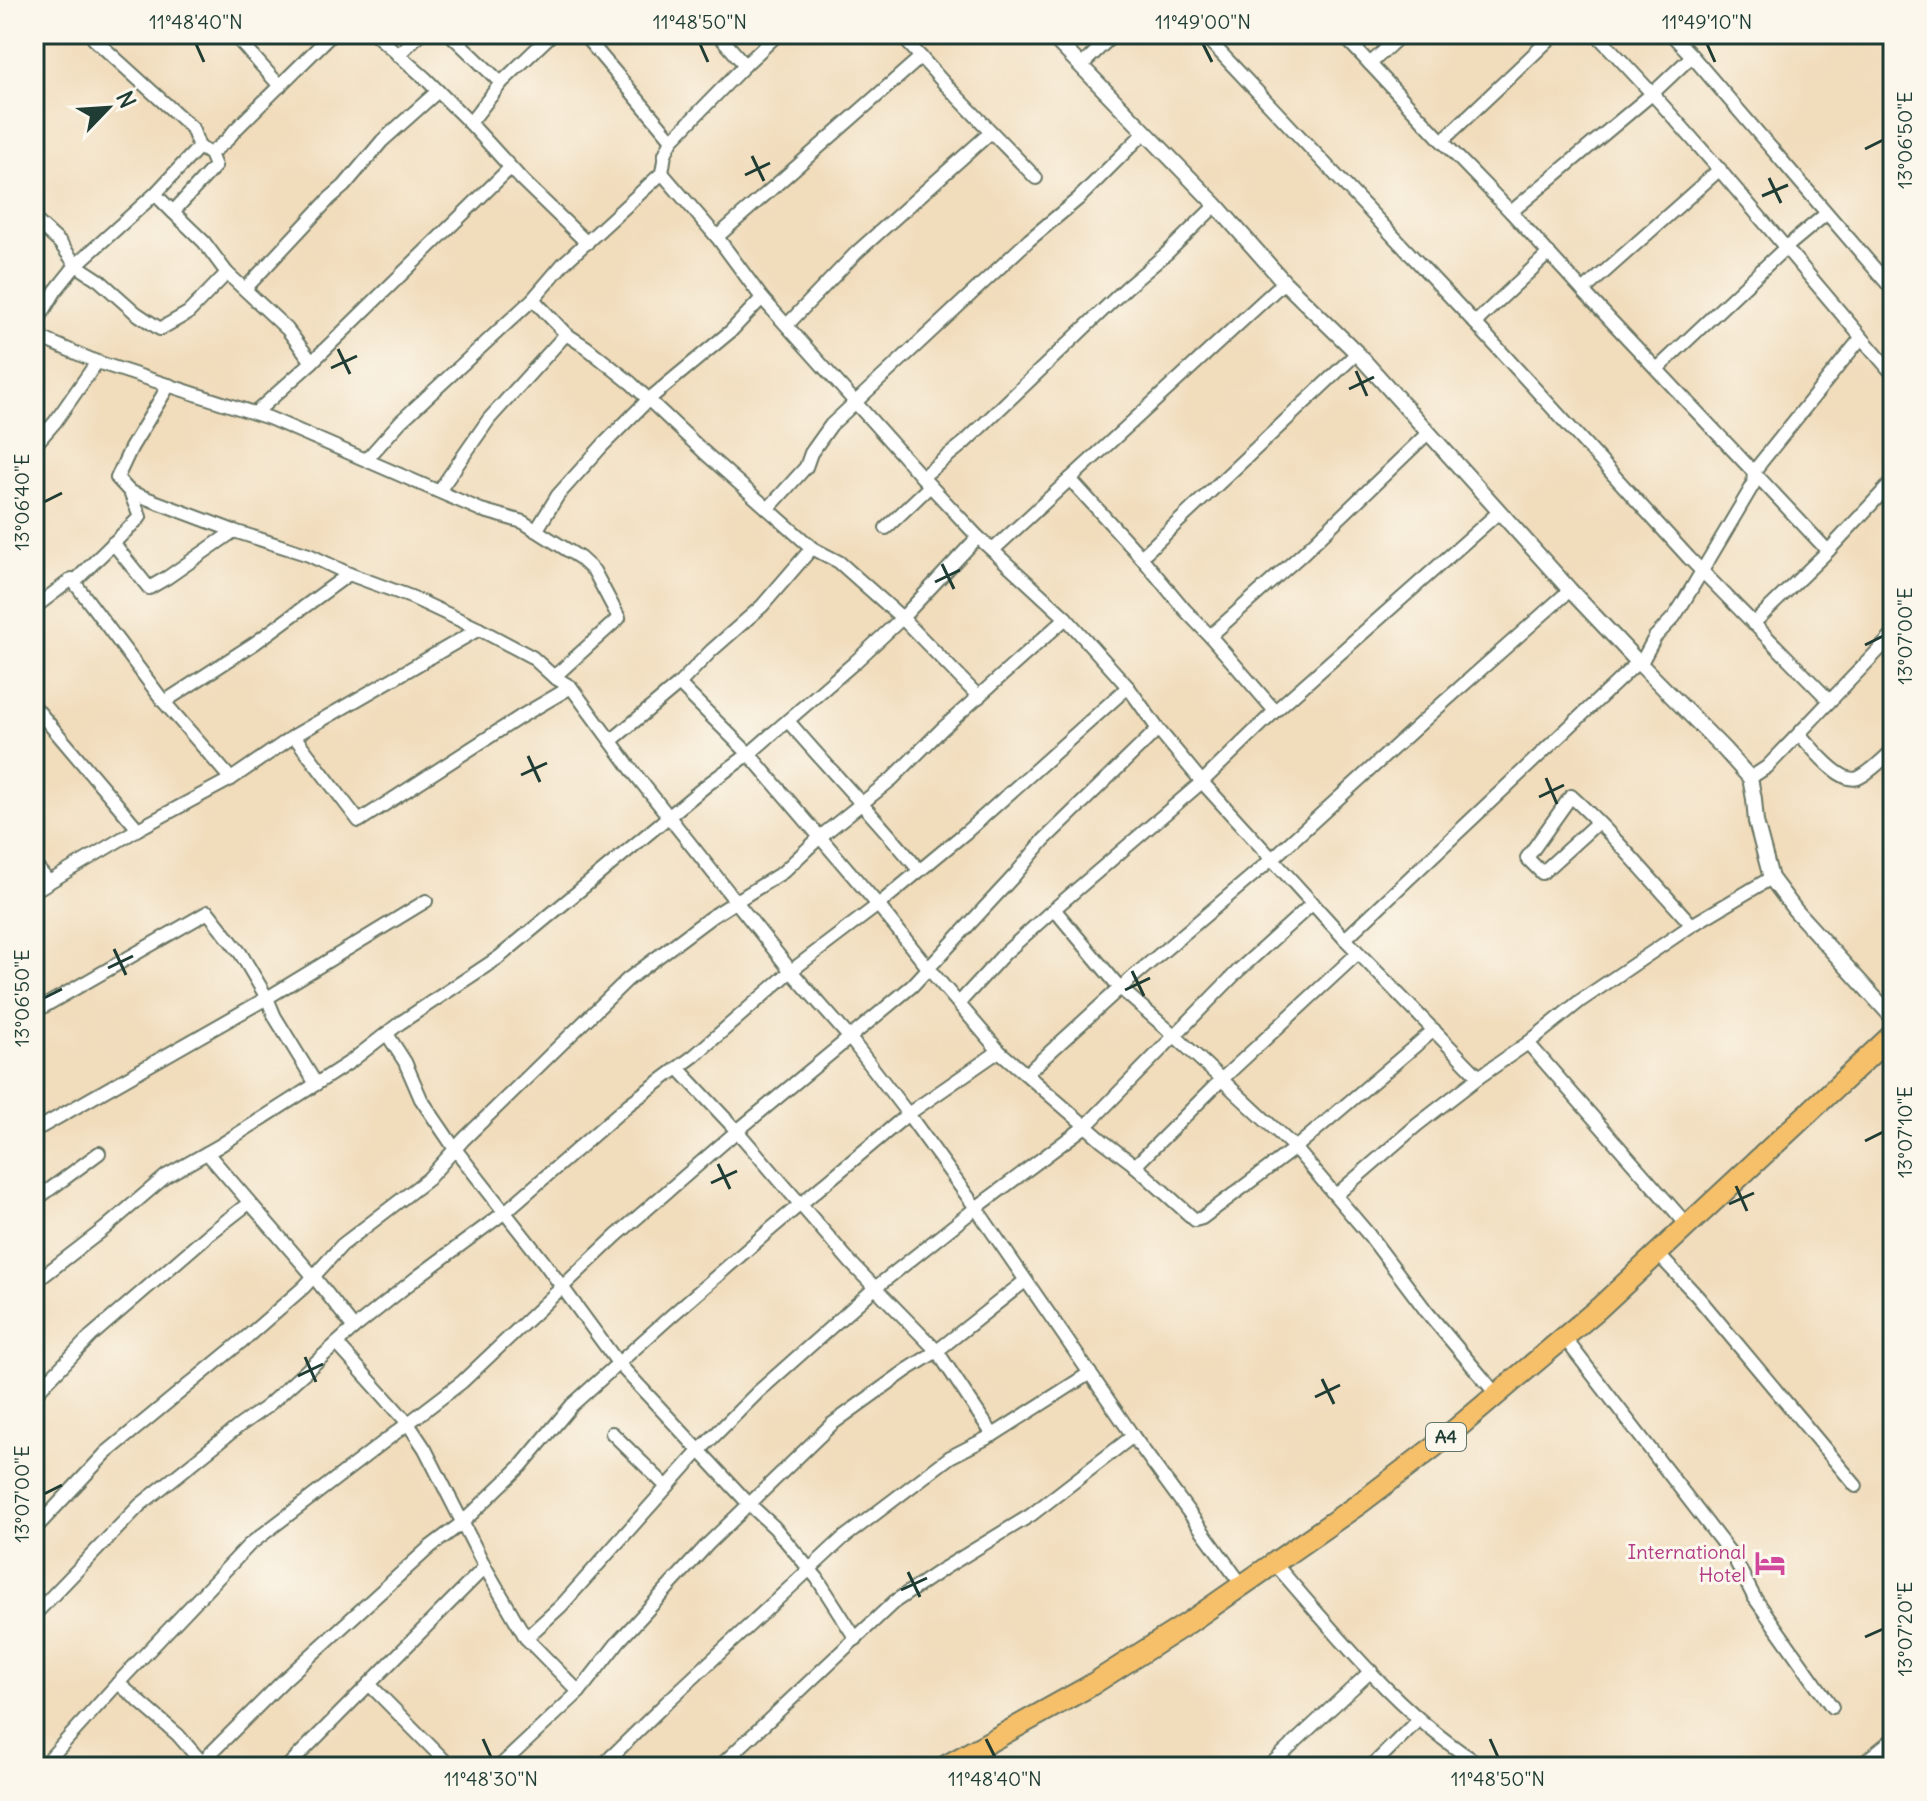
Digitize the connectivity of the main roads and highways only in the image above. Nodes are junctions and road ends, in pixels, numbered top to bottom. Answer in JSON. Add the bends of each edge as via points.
{"nodes":[{"id":1,"x":1893,"y":1034,"type":"edge"},
{"id":2,"x":944,"y":1767,"type":"edge"}],
"edges":[{"from":1,"to":2,"type":"highway","number":"A4","via":[[1599,1308],[1359,1504],[1088,1687]]}]}
